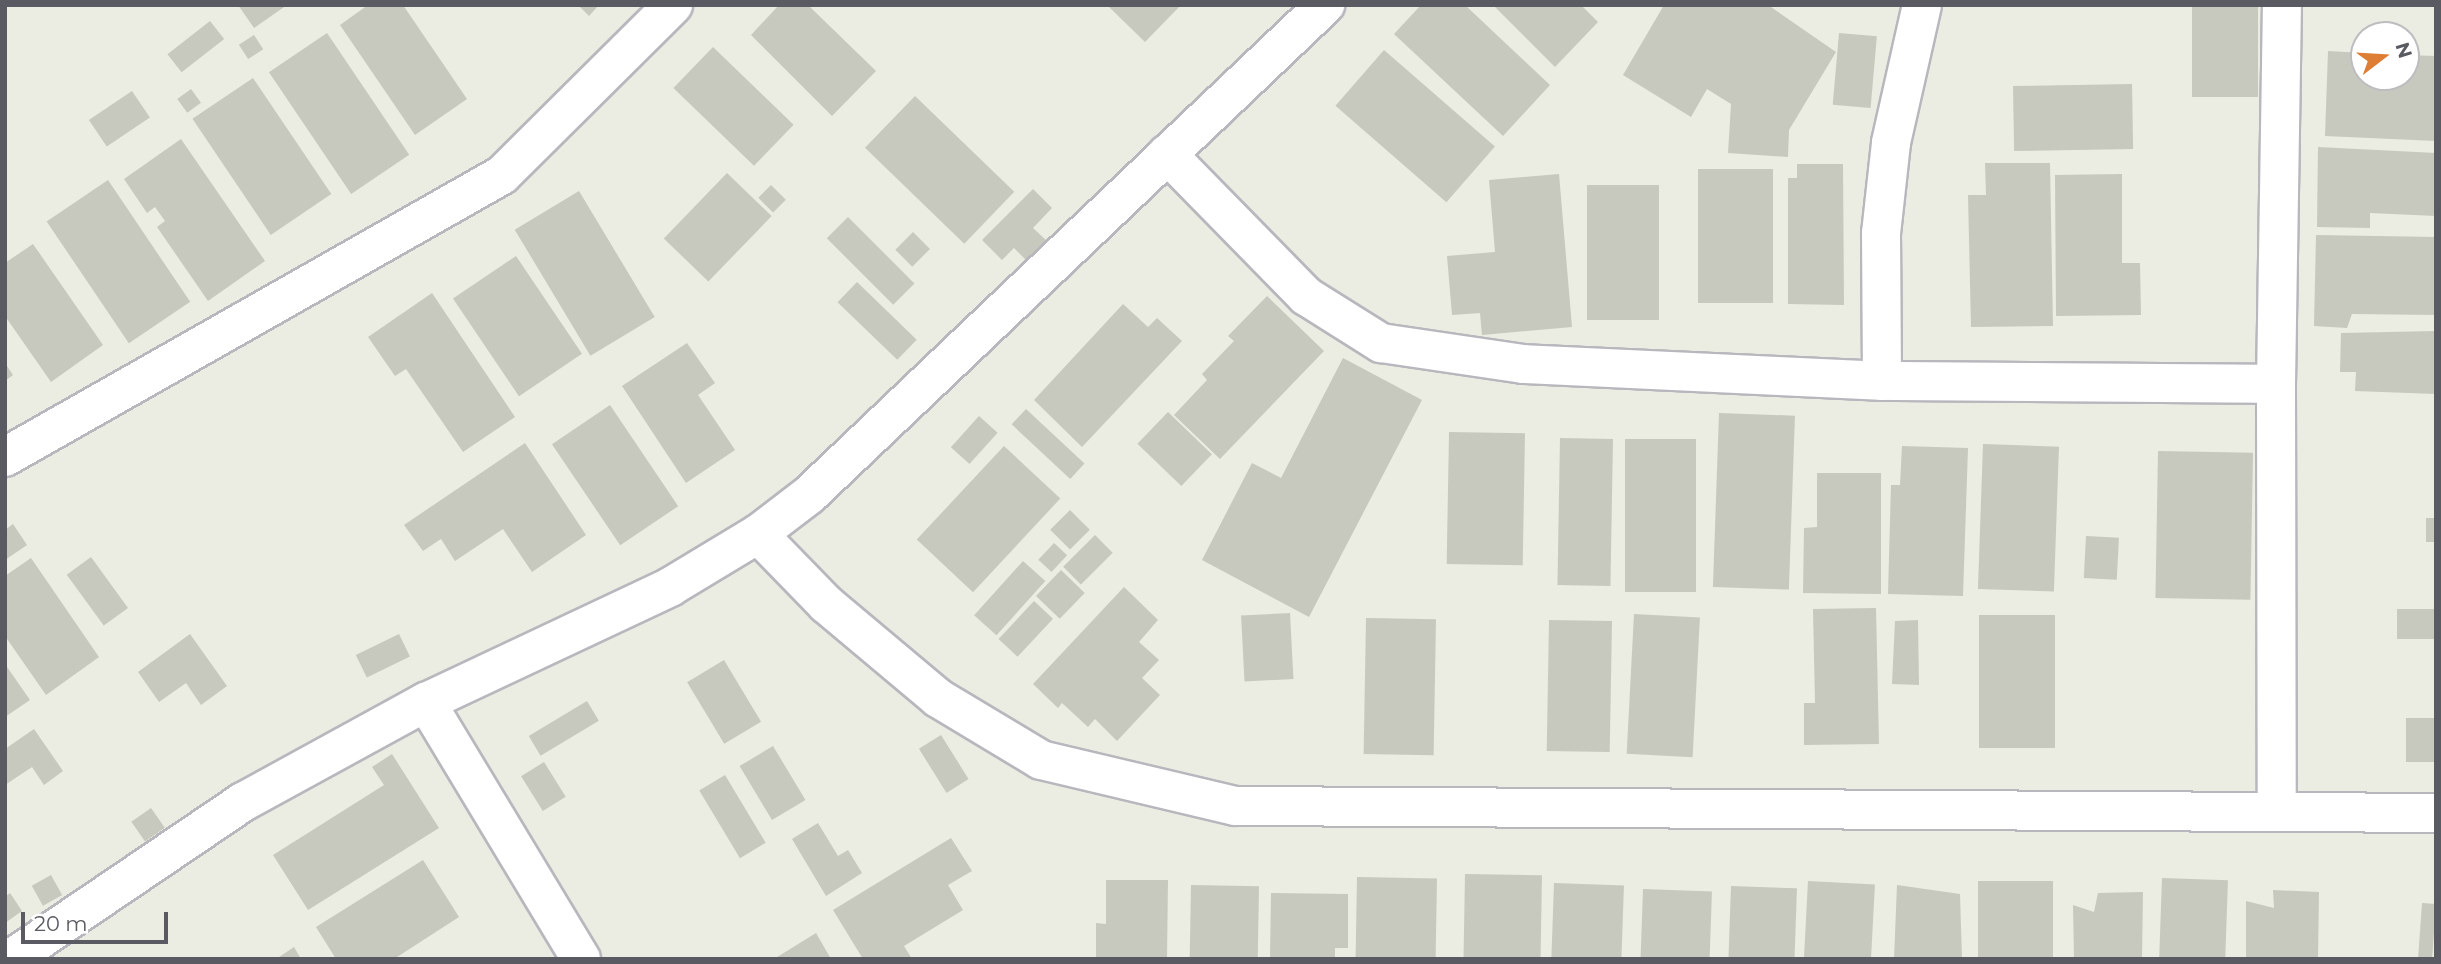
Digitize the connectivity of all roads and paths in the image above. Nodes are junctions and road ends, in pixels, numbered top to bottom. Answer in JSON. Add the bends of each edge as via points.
{"nodes":[{"id":1,"x":673,"y":5,"type":"edge"},
{"id":2,"x":1325,"y":5,"type":"edge"},
{"id":3,"x":1922,"y":5,"type":"edge"},
{"id":4,"x":2283,"y":5,"type":"edge"},
{"id":5,"x":1167,"y":154,"type":"junction"},
{"id":6,"x":1882,"y":381,"type":"junction"},
{"id":7,"x":2276,"y":384,"type":"junction"},
{"id":8,"x":5,"y":457,"type":"edge"},
{"id":9,"x":758,"y":534,"type":"junction"},
{"id":10,"x":426,"y":702,"type":"junction"},
{"id":11,"x":2277,"y":812,"type":"junction"},
{"id":12,"x":2436,"y":813,"type":"edge"},
{"id":13,"x":19,"y":957,"type":"edge"},
{"id":14,"x":581,"y":959,"type":"edge"}],
"edges":[{"from":1,"to":8,"type":"street","via":[[502,174]]},
{"from":2,"to":5,"type":"street"},
{"from":3,"to":6,"type":"street","via":[[1891,143],[1881,233]]},
{"from":4,"to":7,"type":"street"},
{"from":5,"to":6,"type":"street","via":[[1306,296],[1381,343],[1523,364]]},
{"from":5,"to":9,"type":"street","via":[[809,495]]},
{"from":6,"to":7,"type":"street"},
{"from":7,"to":11,"type":"street"},
{"from":9,"to":10,"type":"street","via":[[670,587]]},
{"from":9,"to":11,"type":"street","via":[[826,604],[938,698],[1041,760],[1235,806]]},
{"from":10,"to":13,"type":"street","via":[[243,802]]},
{"from":10,"to":14,"type":"street"},
{"from":11,"to":12,"type":"street"}]}
